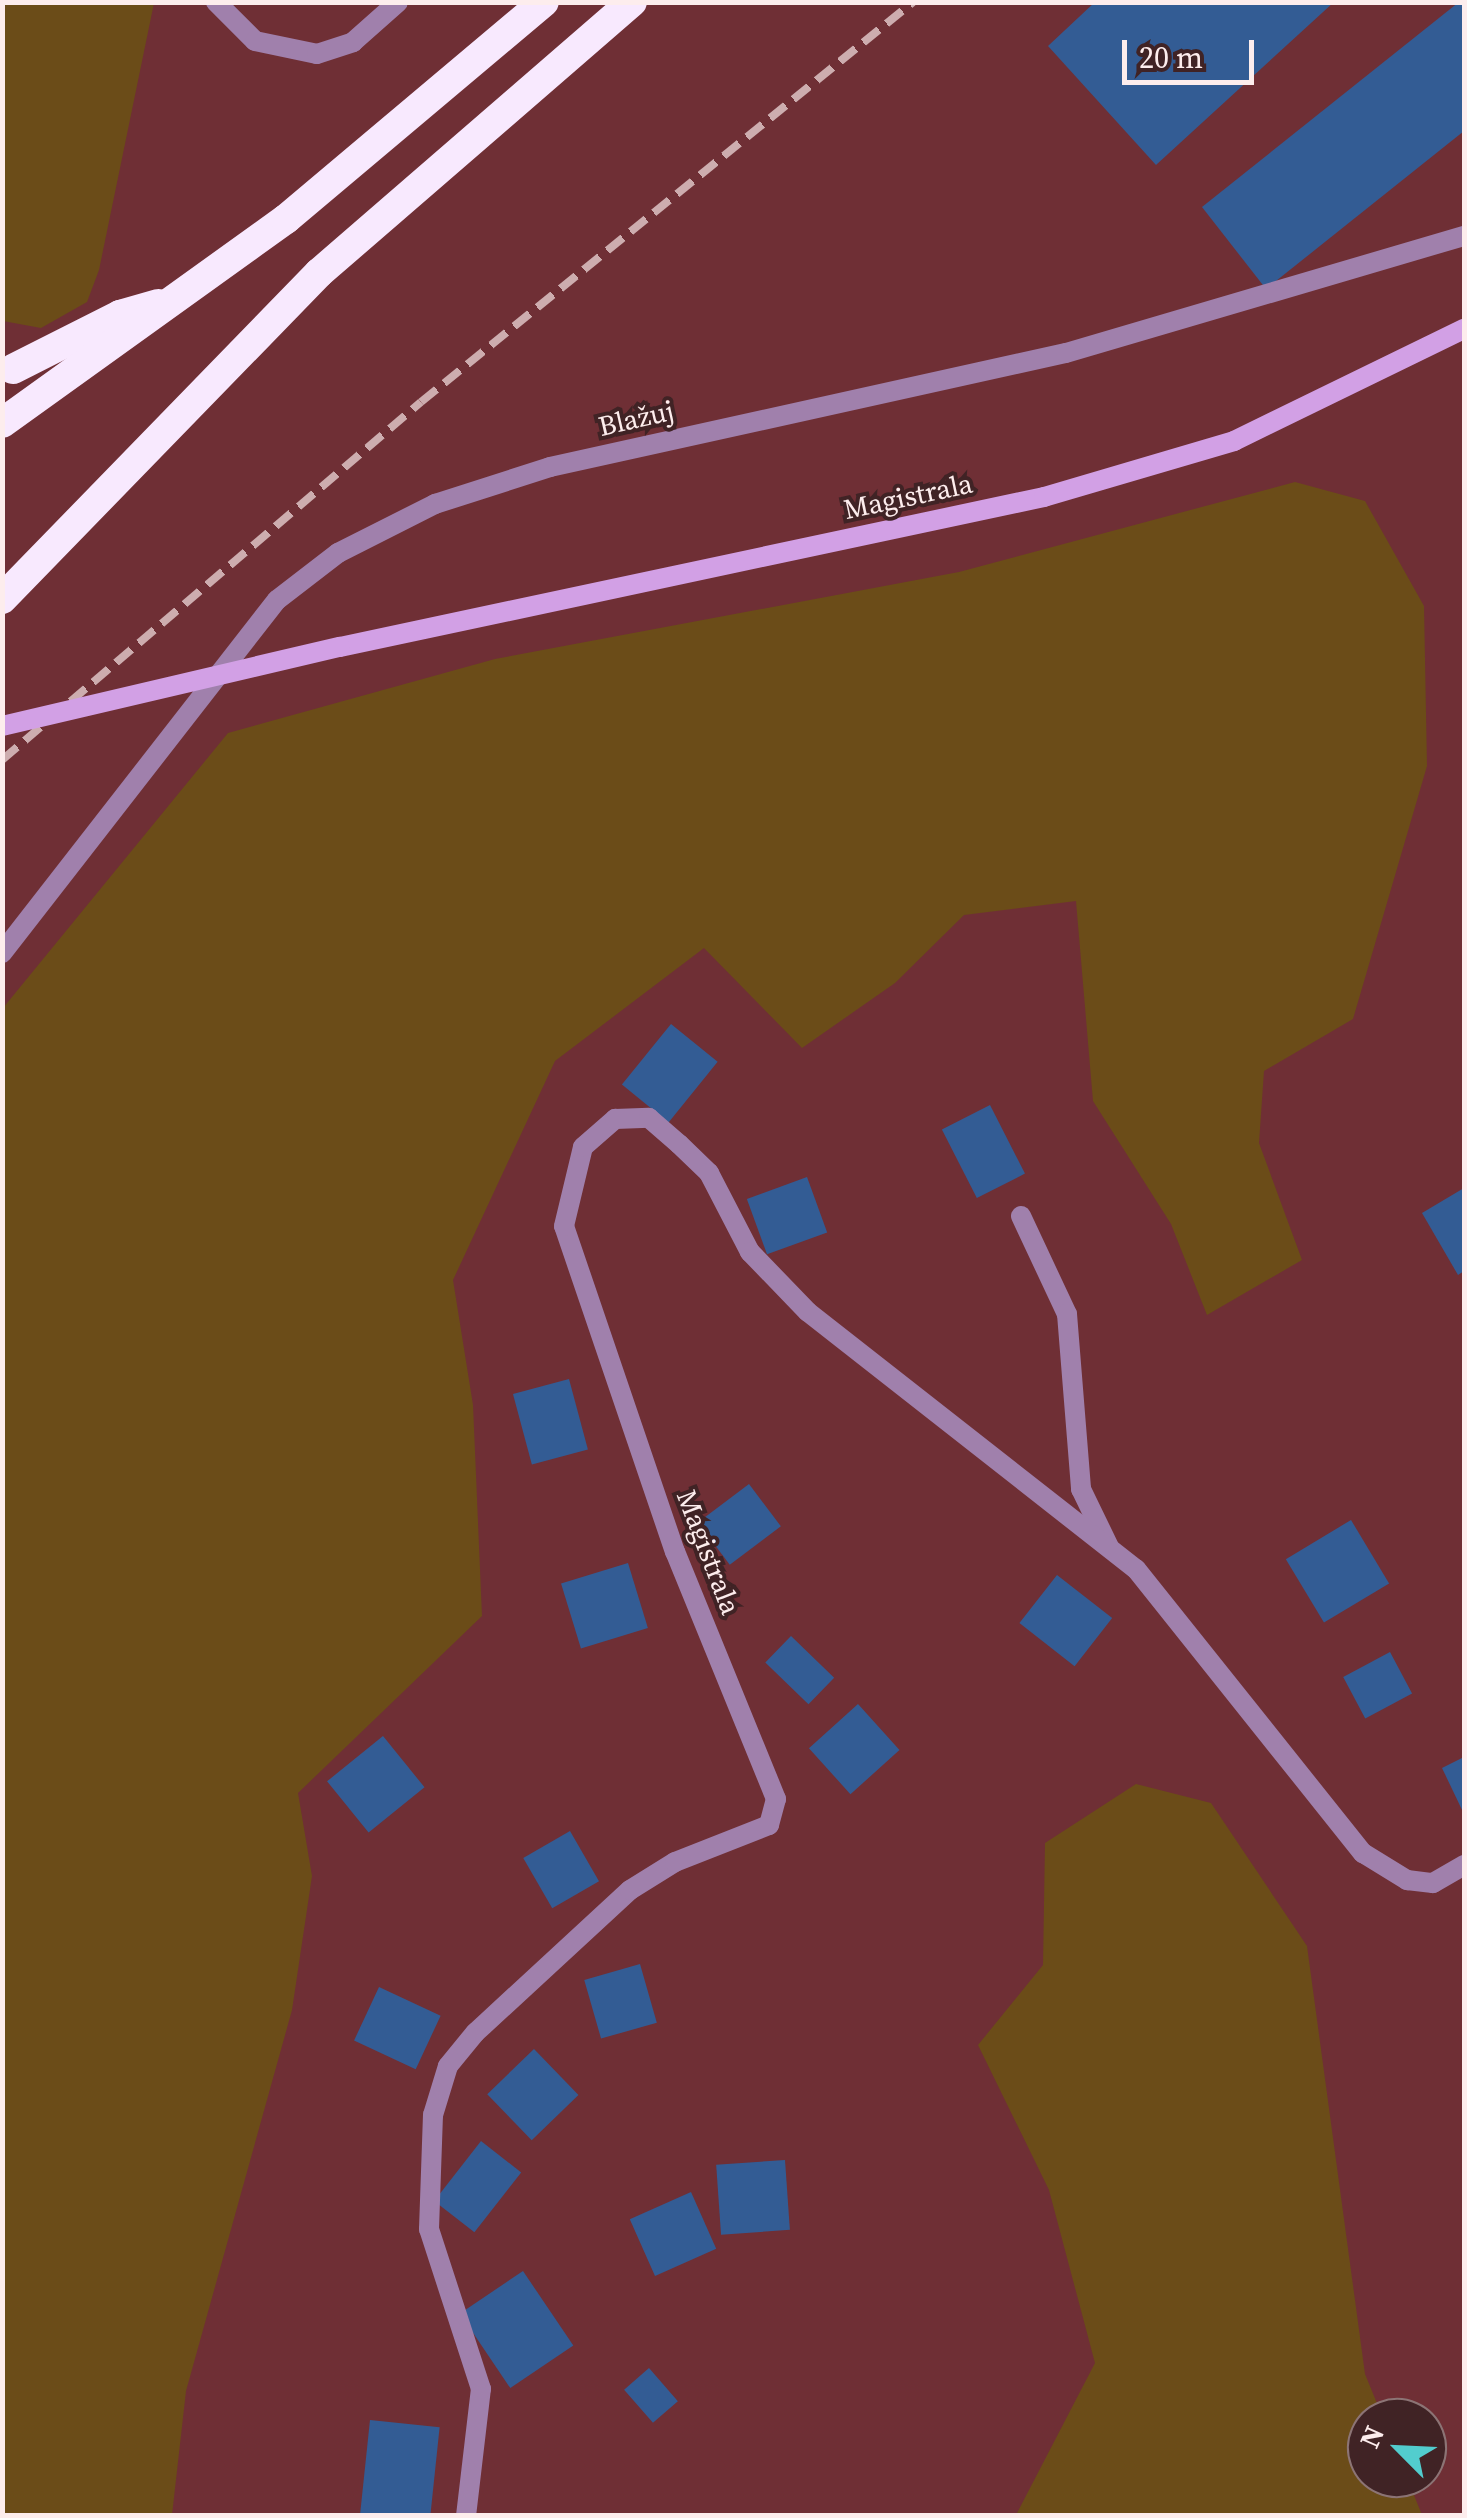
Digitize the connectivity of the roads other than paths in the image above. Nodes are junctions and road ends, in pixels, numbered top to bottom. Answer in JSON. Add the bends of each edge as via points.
{"nodes":[{"id":1,"x":216,"y":2,"type":"edge"},
{"id":2,"x":398,"y":2,"type":"edge"},
{"id":3,"x":544,"y":2,"type":"edge"},
{"id":4,"x":632,"y":2,"type":"edge"},
{"id":5,"x":1464,"y":236,"type":"edge"},
{"id":6,"x":184,"y":296,"type":"junction"},
{"id":7,"x":1464,"y":329,"type":"edge"},
{"id":8,"x":6,"y":370,"type":"edge"},
{"id":9,"x":2,"y":423,"type":"edge"},
{"id":10,"x":2,"y":599,"type":"edge"},
{"id":11,"x":2,"y":726,"type":"edge"},
{"id":12,"x":2,"y":953,"type":"edge"},
{"id":13,"x":1021,"y":1216,"type":"dead end"},
{"id":14,"x":1109,"y":1546,"type":"junction"},
{"id":15,"x":1464,"y":1865,"type":"edge"},
{"id":16,"x":466,"y":2516,"type":"edge"}],
"edges":[{"from":1,"to":2,"type":"street","via":[[255,41],[317,54],[353,42]]},
{"from":3,"to":6,"type":"highway","via":[[381,146]]},
{"from":4,"to":10,"type":"highway","via":[[319,272]]},
{"from":5,"to":12,"type":"street","name":"Blažuj","via":[[1066,353],[550,467],[435,504],[338,553],[277,600]]},
{"from":6,"to":8,"type":"highway","via":[[120,316]]},
{"from":6,"to":9,"type":"highway"},
{"from":7,"to":11,"type":"main road","name":"Magistrala","bridge":true,"via":[[1234,442],[1044,497]]},
{"from":13,"to":14,"type":"street","name":"Magistrala","via":[[1067,1314],[1081,1489]]},
{"from":14,"to":15,"type":"street","name":"Magistrala","via":[[1136,1570],[1362,1853],[1407,1880],[1433,1883]]},
{"from":14,"to":16,"type":"street","name":"Magistrala","via":[[808,1312],[750,1252],[709,1173],[649,1118],[616,1119],[583,1146],[564,1226],[675,1552],[776,1800],[769,1825],[675,1862],[630,1890],[448,2066],[433,2114],[430,2229],[481,2389]]}]}
